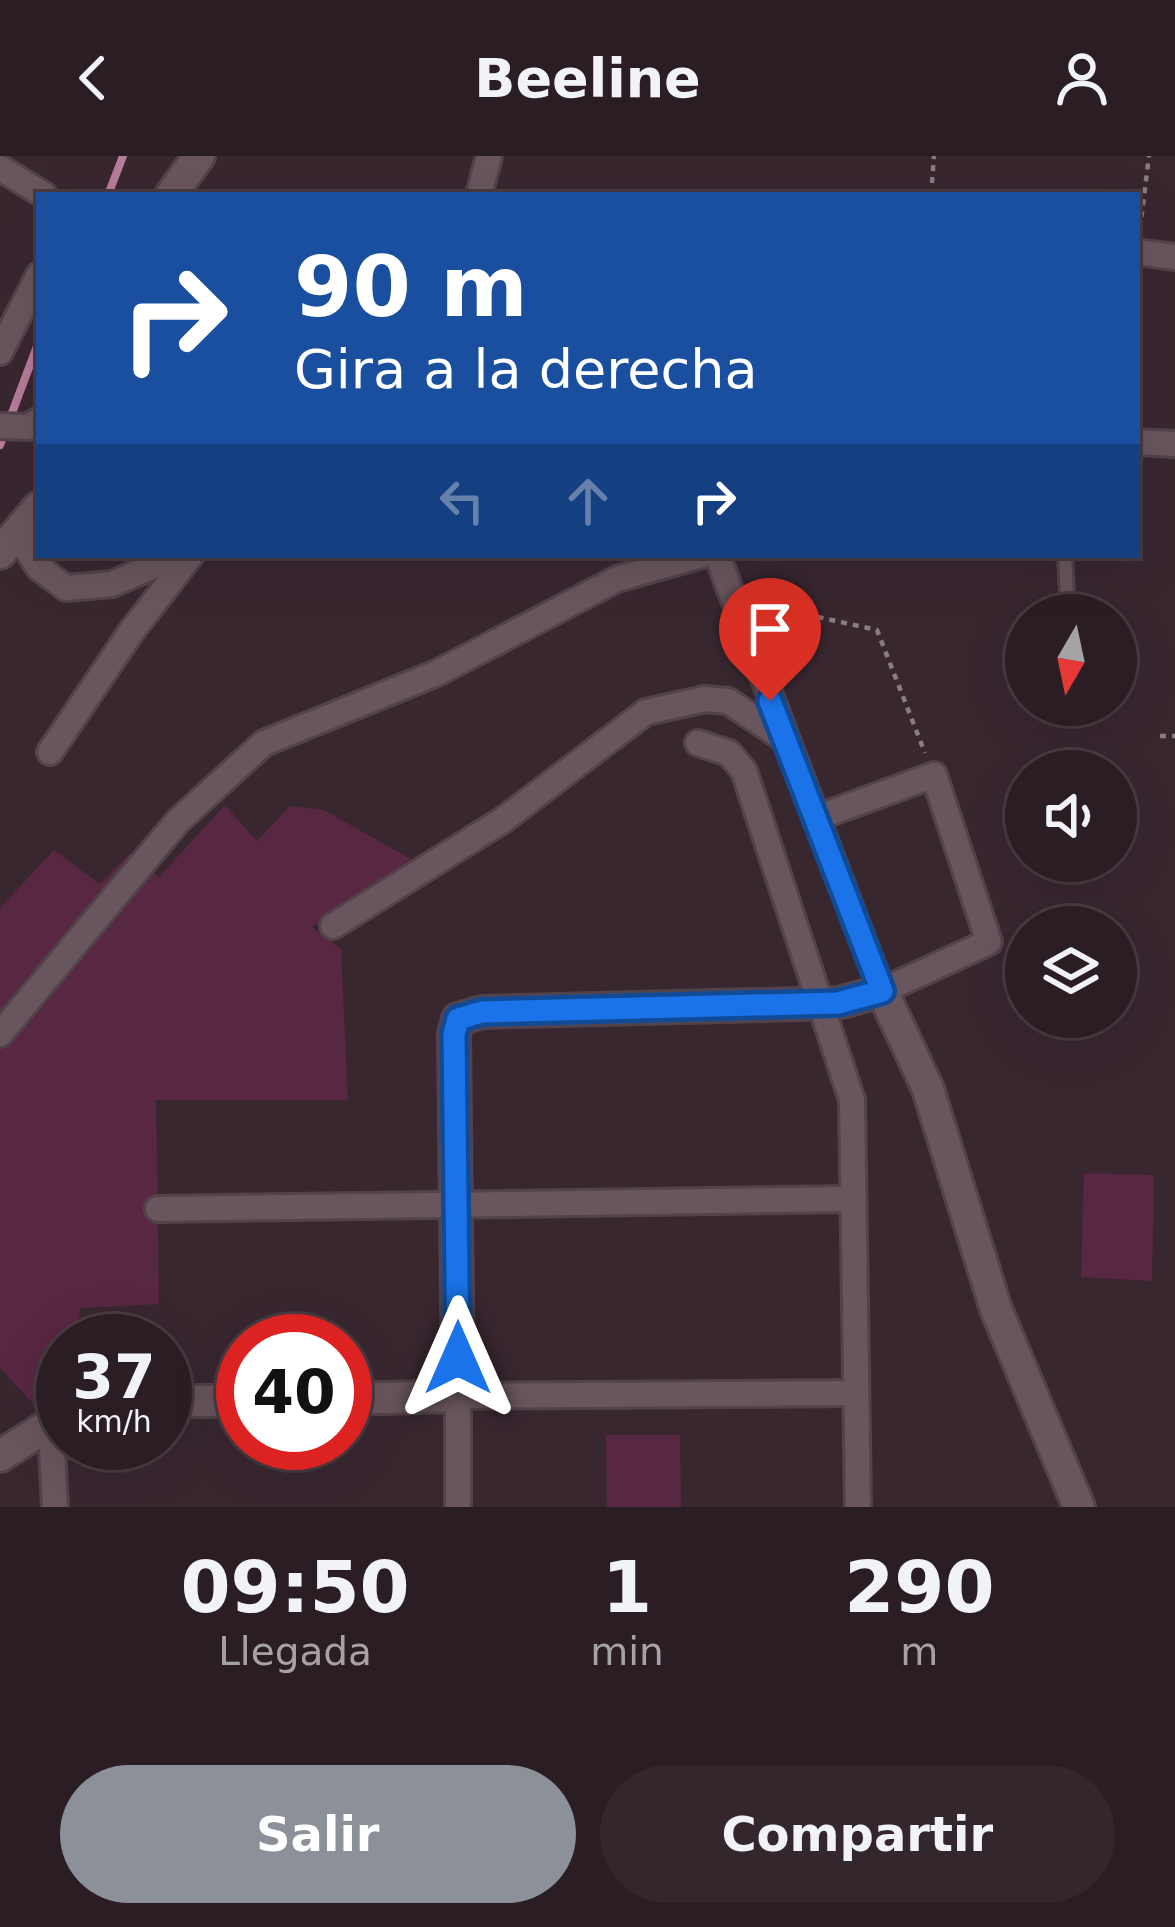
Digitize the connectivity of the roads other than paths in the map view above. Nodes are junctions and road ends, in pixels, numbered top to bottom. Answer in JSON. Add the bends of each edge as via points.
{"nodes":[{"id":1,"x":199,"y":156,"type":"edge"},
{"id":2,"x":489,"y":156,"type":"edge"},
{"id":3,"x":0,"y":168,"type":"edge"},
{"id":4,"x":39,"y":192,"type":"edge"},
{"id":5,"x":173,"y":192,"type":"edge"},
{"id":6,"x":480,"y":192,"type":"edge"},
{"id":7,"x":1140,"y":252,"type":"edge"},
{"id":8,"x":1175,"y":257,"type":"edge"},
{"id":9,"x":36,"y":281,"type":"edge"},
{"id":10,"x":0,"y":352,"type":"edge"},
{"id":11,"x":36,"y":422,"type":"edge"},
{"id":12,"x":0,"y":427,"type":"edge"},
{"id":13,"x":1140,"y":442,"type":"edge"},
{"id":14,"x":1175,"y":444,"type":"edge"},
{"id":15,"x":36,"y":510,"type":"edge"},
{"id":16,"x":9,"y":544,"type":"edge"},
{"id":17,"x":172,"y":558,"type":"edge"},
{"id":18,"x":189,"y":558,"type":"edge"},
{"id":19,"x":691,"y":558,"type":"edge"},
{"id":20,"x":718,"y":558,"type":"edge"},
{"id":21,"x":1065,"y":558,"type":"edge"},
{"id":22,"x":1066,"y":594,"type":"edge"},
{"id":23,"x":782,"y":738,"type":"junction"},
{"id":24,"x":698,"y":742,"type":"dead end"},
{"id":25,"x":50,"y":752,"type":"dead end"},
{"id":26,"x":816,"y":818,"type":"junction"},
{"id":27,"x":333,"y":926,"type":"dead end"},
{"id":28,"x":882,"y":991,"type":"junction"},
{"id":29,"x":824,"y":1003,"type":"junction"},
{"id":30,"x":0,"y":1034,"type":"edge"},
{"id":31,"x":853,"y":1199,"type":"junction"},
{"id":32,"x":458,"y":1203,"type":"junction"},
{"id":33,"x":158,"y":1209,"type":"dead end"},
{"id":34,"x":856,"y":1393,"type":"junction"},
{"id":35,"x":458,"y":1396,"type":"junction"},
{"id":36,"x":372,"y":1398,"type":"edge"},
{"id":37,"x":36,"y":1435,"type":"edge"},
{"id":38,"x":0,"y":1456,"type":"edge"},
{"id":39,"x":56,"y":1470,"type":"edge"},
{"id":40,"x":55,"y":1507,"type":"edge"},
{"id":41,"x":458,"y":1507,"type":"edge"},
{"id":42,"x":858,"y":1507,"type":"edge"},
{"id":43,"x":1079,"y":1507,"type":"edge"}],
"edges":[{"from":1,"to":5,"type":"street"},
{"from":2,"to":6,"type":"street"},
{"from":3,"to":4,"type":"street"},
{"from":7,"to":8,"type":"street"},
{"from":9,"to":10,"type":"street"},
{"from":11,"to":12,"type":"street"},
{"from":13,"to":14,"type":"street"},
{"from":15,"to":16,"type":"street"},
{"from":16,"to":17,"type":"street","via":[[66,588],[112,584]]},
{"from":18,"to":25,"type":"street"},
{"from":19,"to":30,"type":"street","via":[[616,579],[437,673],[264,743],[178,821]]},
{"from":20,"to":23,"type":"street"},
{"from":21,"to":22,"type":"lane"},
{"from":23,"to":26,"type":"street"},
{"from":23,"to":27,"type":"street","via":[[728,701],[646,712],[503,820]]},
{"from":24,"to":29,"type":"street","via":[[729,753],[744,771]]},
{"from":26,"to":28,"type":"street"},
{"from":26,"to":28,"type":"street","via":[[934,775],[989,942]]},
{"from":28,"to":29,"type":"street"},
{"from":28,"to":43,"type":"street","via":[[928,1088],[996,1309]]},
{"from":29,"to":31,"type":"street","via":[[852,1100]]},
{"from":29,"to":32,"type":"street","via":[[458,1019]]},
{"from":31,"to":32,"type":"street"},
{"from":31,"to":34,"type":"street"},
{"from":32,"to":33,"type":"street"},
{"from":32,"to":35,"type":"street"},
{"from":34,"to":35,"type":"street"},
{"from":34,"to":42,"type":"street"},
{"from":35,"to":36,"type":"street"},
{"from":35,"to":41,"type":"street"},
{"from":37,"to":38,"type":"street"},
{"from":39,"to":40,"type":"street"}]}
